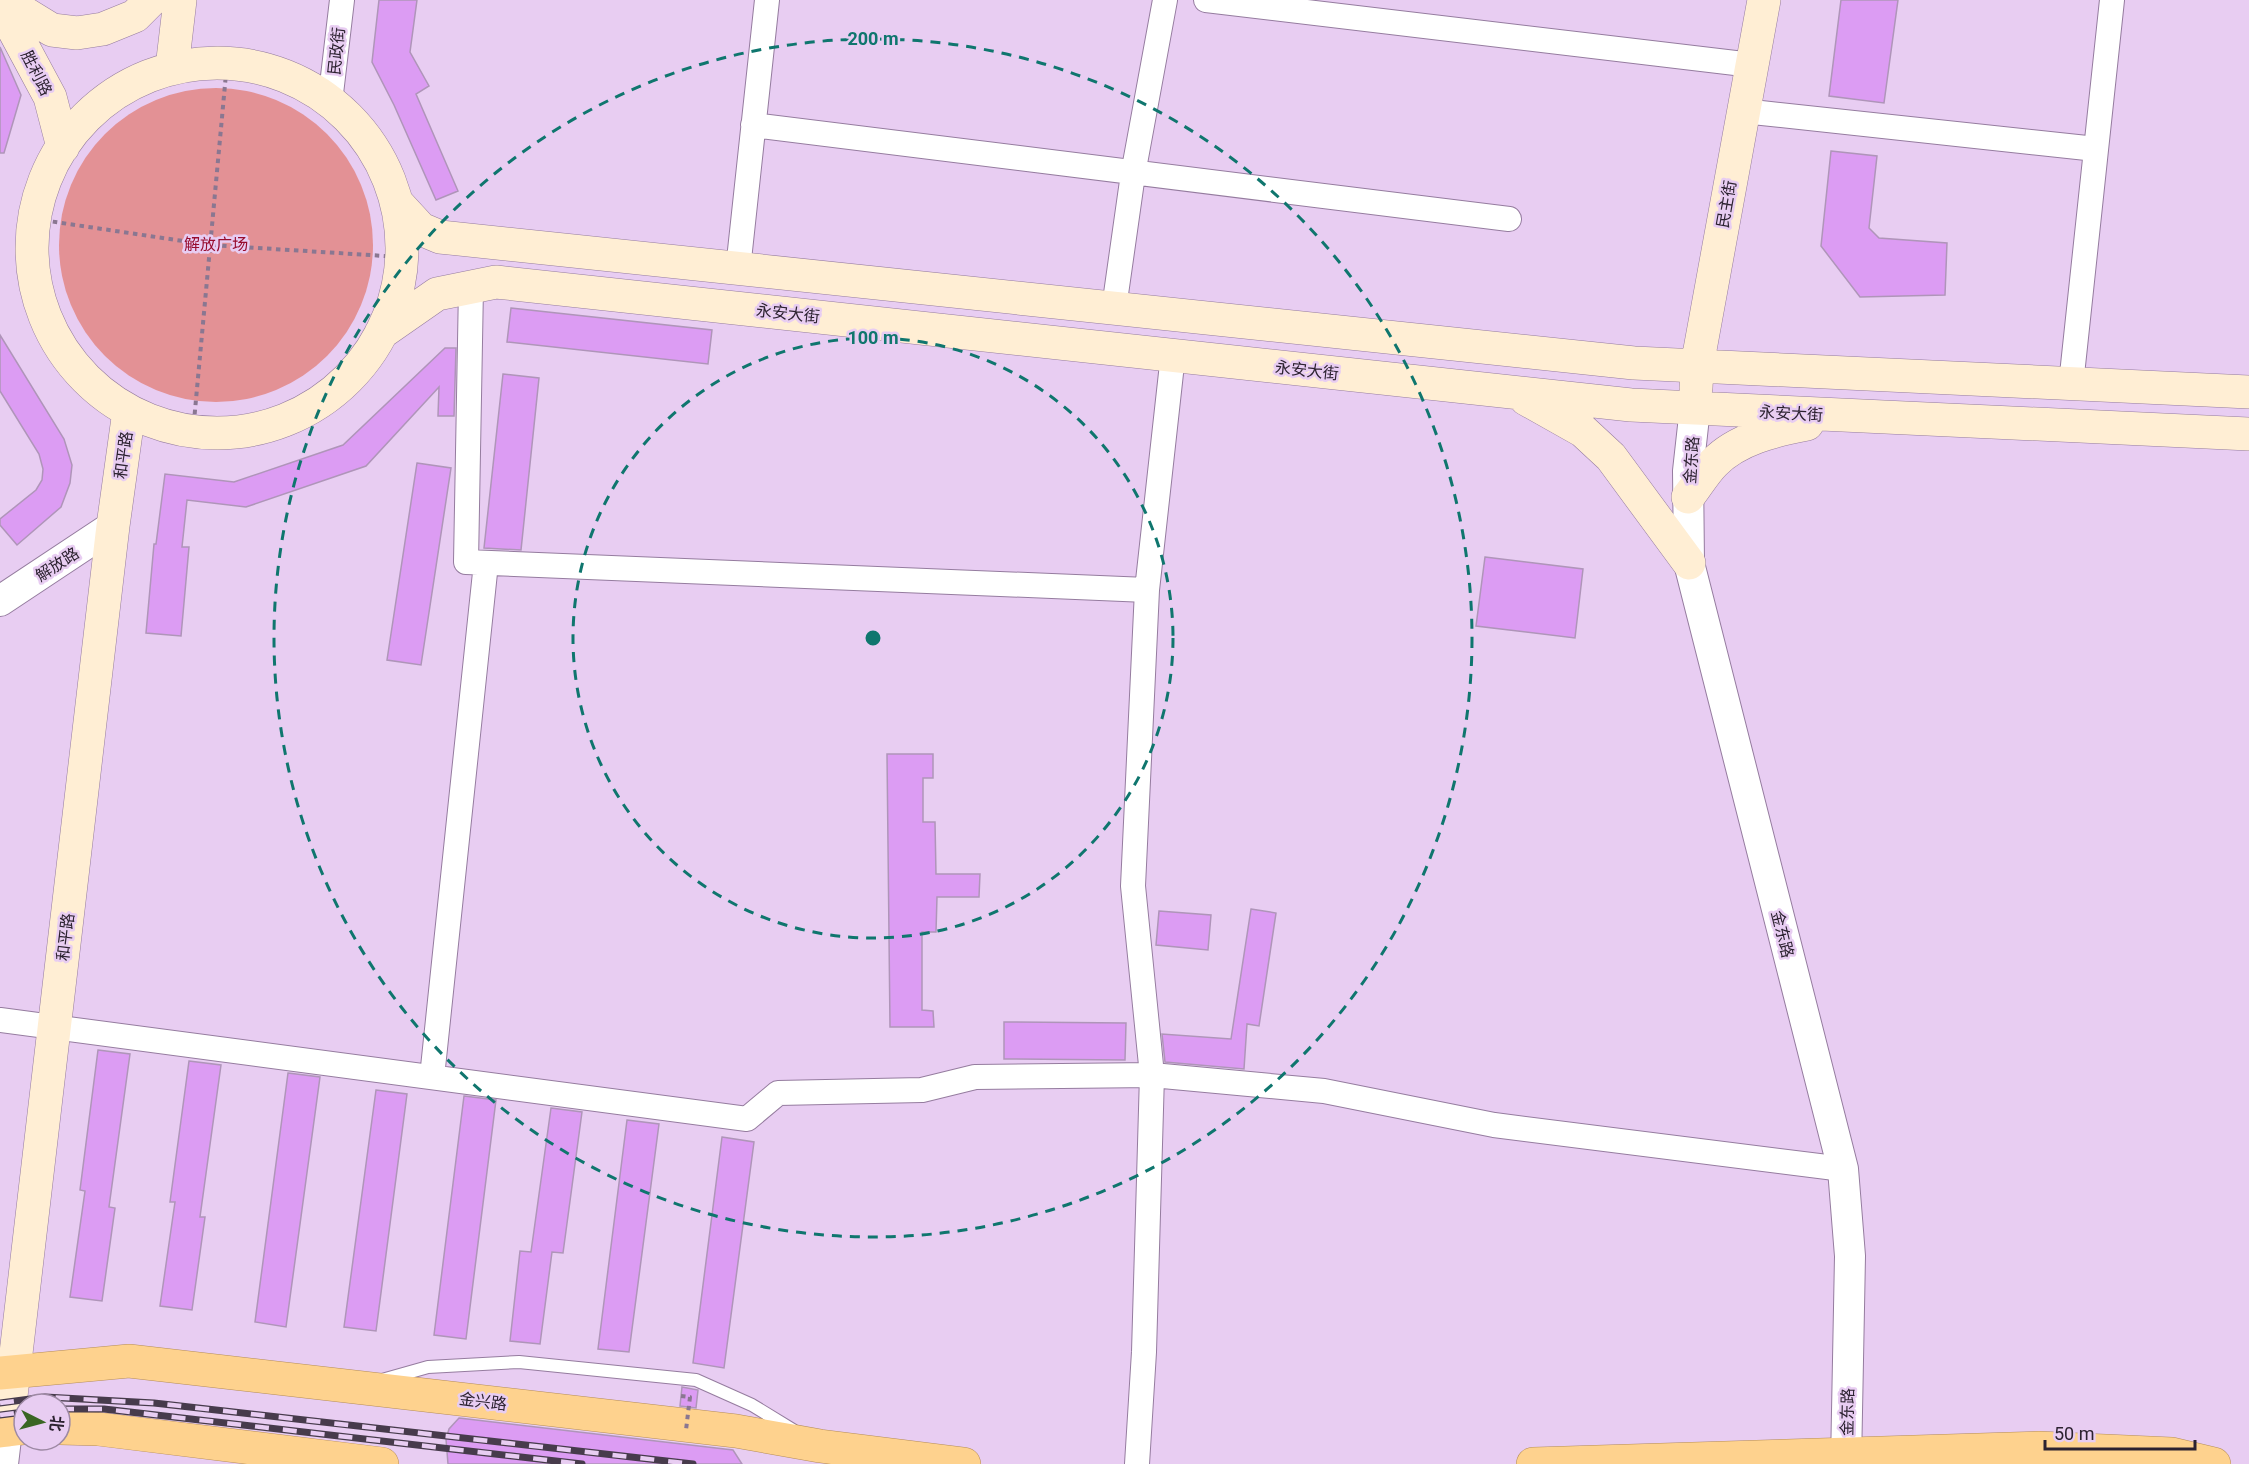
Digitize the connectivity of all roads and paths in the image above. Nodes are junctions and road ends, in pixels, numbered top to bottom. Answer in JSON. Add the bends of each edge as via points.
{"nodes":[{"id":1,"x":3,"y":0,"type":"edge"},
{"id":2,"x":151,"y":0,"type":"edge"},
{"id":3,"x":180,"y":0,"type":"edge"},
{"id":4,"x":342,"y":0,"type":"edge"},
{"id":5,"x":767,"y":0,"type":"edge"},
{"id":6,"x":1165,"y":0,"type":"edge"},
{"id":7,"x":1206,"y":0,"type":"edge"},
{"id":8,"x":1764,"y":0,"type":"edge"},
{"id":9,"x":2112,"y":0,"type":"edge"},
{"id":10,"x":0,"y":4,"type":"edge"},
{"id":11,"x":227,"y":63,"type":"junction"},
{"id":12,"x":1752,"y":65,"type":"junction"},
{"id":13,"x":172,"y":68,"type":"junction"},
{"id":14,"x":330,"y":102,"type":"junction"},
{"id":15,"x":1743,"y":111,"type":"junction"},
{"id":16,"x":753,"y":125,"type":"junction"},
{"id":17,"x":63,"y":147,"type":"junction"},
{"id":18,"x":2096,"y":148,"type":"junction"},
{"id":19,"x":1133,"y":174,"type":"junction"},
{"id":20,"x":397,"y":203,"type":"junction"},
{"id":21,"x":34,"y":219,"type":"junction"},
{"id":22,"x":1509,"y":219,"type":"dead end"},
{"id":23,"x":210,"y":245,"type":"junction"},
{"id":24,"x":401,"y":257,"type":"junction"},
{"id":25,"x":738,"y":269,"type":"junction"},
{"id":26,"x":471,"y":287,"type":"junction"},
{"id":27,"x":1114,"y":308,"type":"junction"},
{"id":28,"x":381,"y":333,"type":"junction"},
{"id":29,"x":1173,"y":355,"type":"junction"},
{"id":30,"x":1697,"y":366,"type":"junction"},
{"id":31,"x":2071,"y":384,"type":"junction"},
{"id":32,"x":1514,"y":392,"type":"junction"},
{"id":33,"x":2249,"y":392,"type":"edge"},
{"id":34,"x":1695,"y":408,"type":"junction"},
{"id":35,"x":129,"y":411,"type":"junction"},
{"id":36,"x":1853,"y":416,"type":"junction"},
{"id":37,"x":193,"y":432,"type":"junction"},
{"id":38,"x":2249,"y":434,"type":"edge"},
{"id":39,"x":1688,"y":497,"type":"junction"},
{"id":40,"x":113,"y":526,"type":"junction"},
{"id":41,"x":486,"y":563,"type":"junction"},
{"id":42,"x":1689,"y":563,"type":"junction"},
{"id":43,"x":1147,"y":590,"type":"junction"},
{"id":44,"x":0,"y":601,"type":"edge"},
{"id":45,"x":0,"y":1020,"type":"edge"},
{"id":46,"x":54,"y":1026,"type":"junction"},
{"id":47,"x":1152,"y":1075,"type":"junction"},
{"id":48,"x":432,"y":1077,"type":"junction"},
{"id":49,"x":1843,"y":1168,"type":"junction"},
{"id":50,"x":7,"y":1372,"type":"edge"},
{"id":51,"x":359,"y":1387,"type":"junction"},
{"id":52,"x":681,"y":1396,"type":"dead end"},
{"id":53,"x":72,"y":1428,"type":"edge"},
{"id":54,"x":10,"y":1430,"type":"edge"},
{"id":55,"x":686,"y":1430,"type":"dead end"},
{"id":56,"x":820,"y":1446,"type":"junction"},
{"id":57,"x":1846,"y":1460,"type":"edge"},
{"id":58,"x":3,"y":1464,"type":"edge"},
{"id":59,"x":382,"y":1464,"type":"edge"},
{"id":60,"x":964,"y":1464,"type":"edge"},
{"id":61,"x":1137,"y":1464,"type":"edge"},
{"id":62,"x":1533,"y":1464,"type":"edge"},
{"id":63,"x":2214,"y":1464,"type":"edge"}],
"edges":[{"from":1,"to":2,"type":"main road","via":[[52,30],[78,33],[103,29],[135,16]]},
{"from":3,"to":13,"type":"main road"},
{"from":4,"to":14,"type":"street","name":"民政街"},
{"from":5,"to":16,"type":"street"},
{"from":6,"to":19,"type":"street"},
{"from":7,"to":12,"type":"street"},
{"from":8,"to":12,"type":"main road","name":"民主街"},
{"from":9,"to":18,"type":"street"},
{"from":10,"to":17,"type":"main road","name":"胜利路","via":[[50,98]]},
{"from":11,"to":13,"type":"main road"},
{"from":11,"to":14,"type":"main road","via":[[260,67],[290,78]]},
{"from":11,"to":23,"type":"path"},
{"from":12,"to":15,"type":"main road","name":"民主街"},
{"from":13,"to":17,"type":"main road","via":[[137,81],[110,97],[80,124]]},
{"from":14,"to":20,"type":"main road","via":[[366,138],[383,166]]},
{"from":15,"to":18,"type":"street"},
{"from":15,"to":30,"type":"main road","name":"民主街"},
{"from":16,"to":19,"type":"street"},
{"from":16,"to":25,"type":"street"},
{"from":17,"to":21,"type":"main road","via":[[44,185]]},
{"from":18,"to":31,"type":"street"},
{"from":19,"to":22,"type":"street"},
{"from":19,"to":27,"type":"street"},
{"from":20,"to":24,"type":"main road"},
{"from":20,"to":25,"type":"main road","via":[[421,228],[440,237]]},
{"from":21,"to":23,"type":"path"},
{"from":21,"to":35,"type":"main road","via":[[38,295],[52,330],[72,363],[98,390]]},
{"from":23,"to":24,"type":"path"},
{"from":23,"to":37,"type":"path"},
{"from":24,"to":28,"type":"main road","via":[[393,303]]},
{"from":25,"to":27,"type":"main road"},
{"from":26,"to":28,"type":"main road","name":"永安大街","via":[[437,294]]},
{"from":26,"to":29,"type":"main road","name":"永安大街","via":[[496,282]]},
{"from":26,"to":41,"type":"street","via":[[466,562]]},
{"from":27,"to":30,"type":"main road","via":[[1634,363]]},
{"from":28,"to":37,"type":"main road","via":[[342,384],[288,419],[257,429]]},
{"from":29,"to":32,"type":"main road","name":"永安大街"},
{"from":29,"to":43,"type":"street"},
{"from":30,"to":31,"type":"main road"},
{"from":30,"to":34,"type":"main road","name":"民主街"},
{"from":31,"to":33,"type":"main road"},
{"from":32,"to":34,"type":"main road","name":"永安大街"},
{"from":32,"to":42,"type":"main road","via":[[1583,431],[1611,457]]},
{"from":34,"to":36,"type":"main road","name":"永安大街"},
{"from":34,"to":39,"type":"street","name":"金东路"},
{"from":35,"to":37,"type":"main road"},
{"from":35,"to":40,"type":"main road","name":"和平路"},
{"from":36,"to":38,"type":"main road","name":"永安大街"},
{"from":36,"to":39,"type":"main road","via":[[1776,430],[1737,446],[1714,462]]},
{"from":39,"to":42,"type":"street","name":"金东路"},
{"from":40,"to":44,"type":"street","name":"解放路"},
{"from":40,"to":46,"type":"main road","name":"和平路"},
{"from":41,"to":43,"type":"street"},
{"from":41,"to":48,"type":"street"},
{"from":42,"to":49,"type":"street","name":"金东路"},
{"from":43,"to":47,"type":"street","via":[[1133,886]]},
{"from":45,"to":46,"type":"street"},
{"from":46,"to":48,"type":"street"},
{"from":46,"to":50,"type":"main road","name":"和平路"},
{"from":47,"to":48,"type":"street","via":[[975,1077],[922,1090],[778,1093],[747,1119]]},
{"from":47,"to":49,"type":"street","via":[[1324,1091],[1494,1125]]},
{"from":47,"to":61,"type":"street"},
{"from":49,"to":57,"type":"street","name":"金东路","via":[[1850,1256]]},
{"from":50,"to":51,"type":"highway","name":"金兴路","via":[[129,1361]]},
{"from":50,"to":54,"type":"main road","name":"和平路"},
{"from":51,"to":56,"type":"highway","name":"金兴路","via":[[736,1431]]},
{"from":51,"to":56,"type":"lane","via":[[428,1367],[470,1363],[519,1362],[696,1380],[752,1405]]},
{"from":52,"to":55,"type":"path","bridge":true,"via":[[690,1397]]},
{"from":53,"to":59,"type":"highway"},
{"from":54,"to":58,"type":"street","name":"和平路"},
{"from":56,"to":60,"type":"highway","name":"金兴路"},
{"from":57,"to":62,"type":"highway"},
{"from":57,"to":63,"type":"highway","via":[[2039,1448],[2172,1454]]}]}
